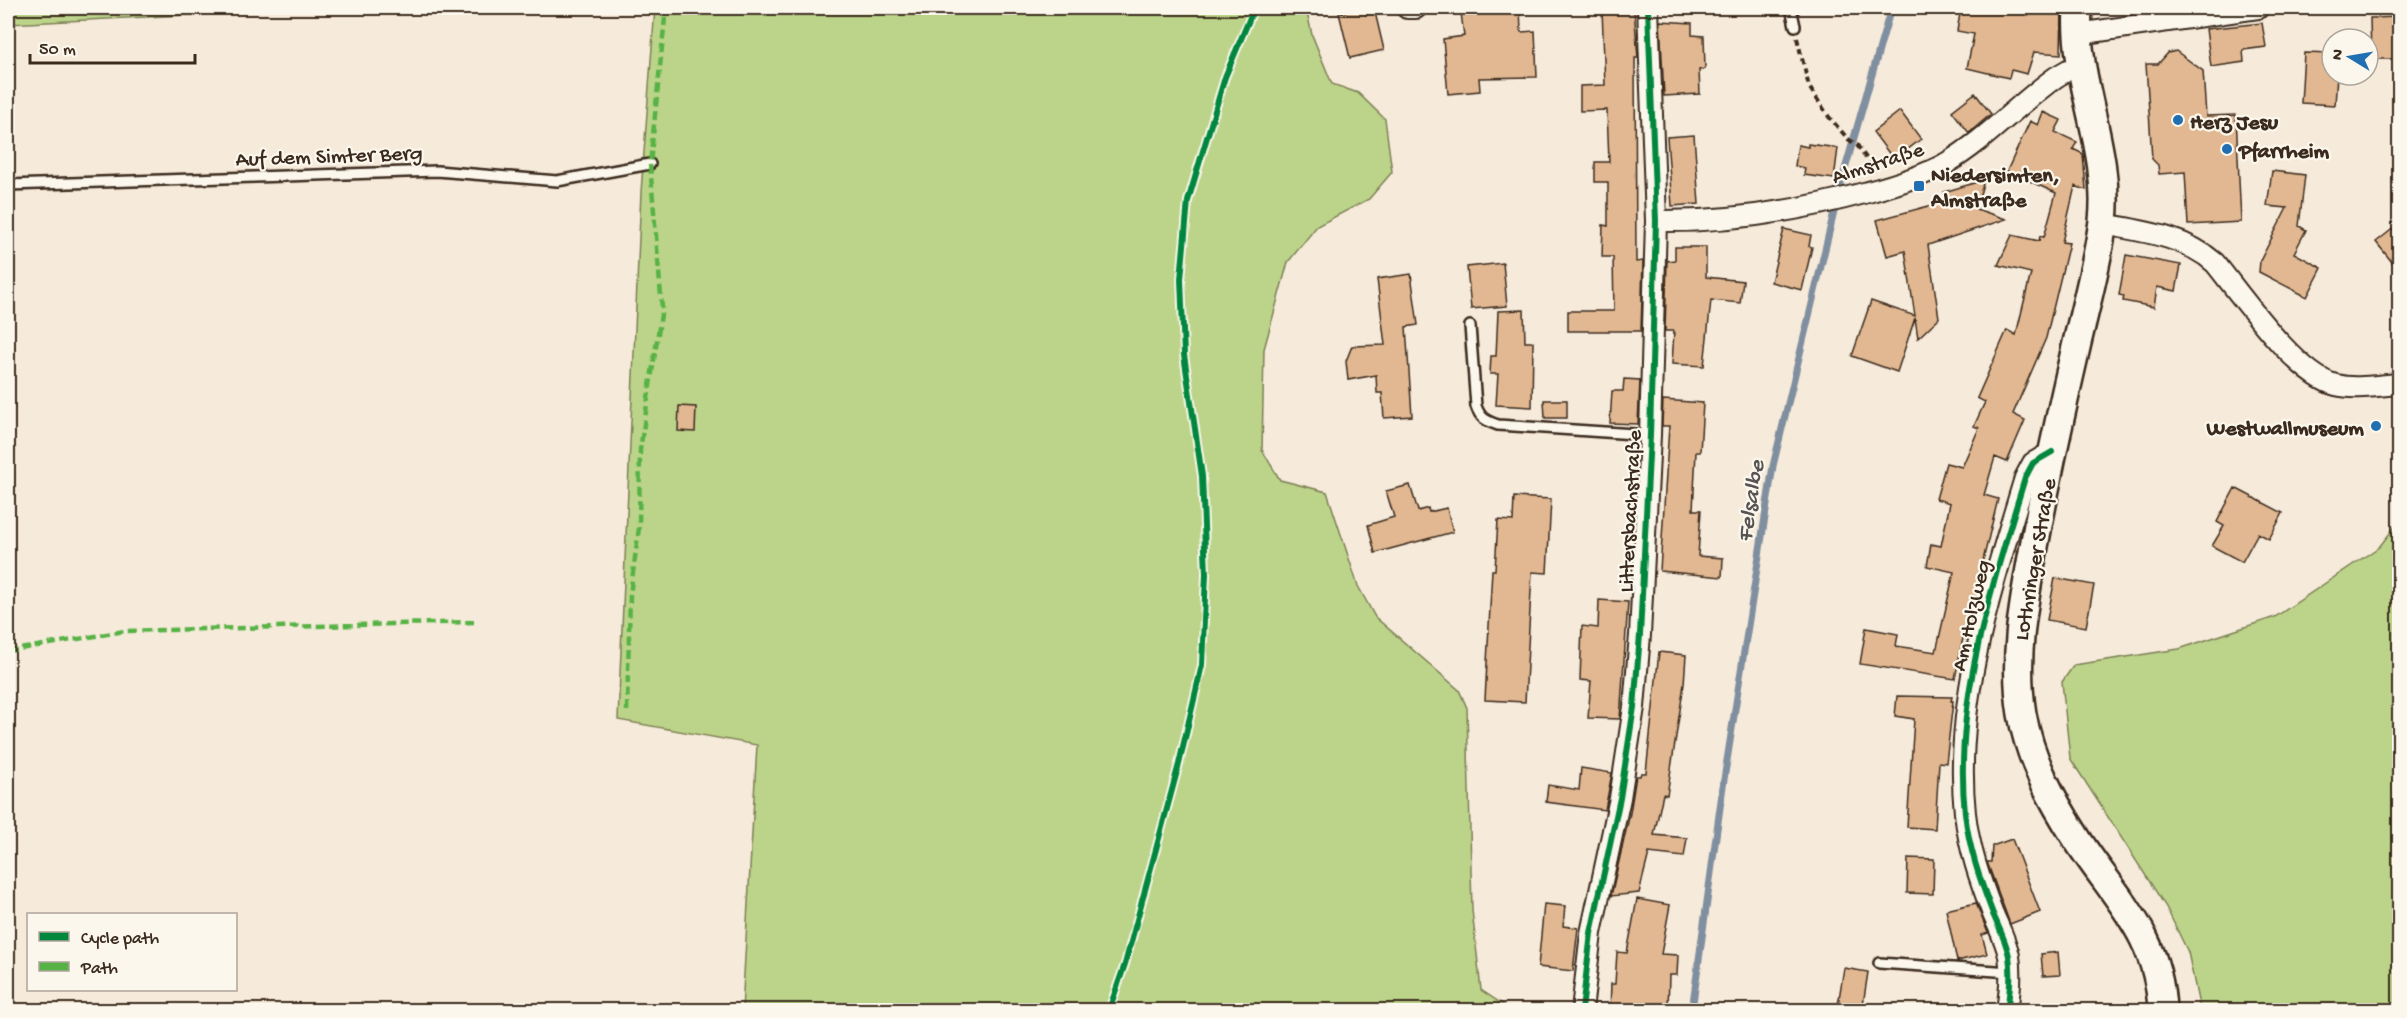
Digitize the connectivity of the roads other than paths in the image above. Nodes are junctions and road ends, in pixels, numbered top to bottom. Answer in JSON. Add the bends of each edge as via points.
{"nodes":[{"id":1,"x":1407,"y":8,"type":"edge"},
{"id":2,"x":1416,"y":8,"type":"edge"},
{"id":3,"x":1648,"y":8,"type":"edge"},
{"id":4,"x":1791,"y":8,"type":"edge"},
{"id":5,"x":2258,"y":8,"type":"edge"},
{"id":6,"x":2078,"y":21,"type":"edge"},
{"id":7,"x":1795,"y":26,"type":"road end"},
{"id":8,"x":2081,"y":66,"type":"junction"},
{"id":9,"x":650,"y":164,"type":"dead end"},
{"id":10,"x":8,"y":185,"type":"edge"},
{"id":11,"x":1656,"y":221,"type":"junction"},
{"id":12,"x":2103,"y":224,"type":"junction"},
{"id":13,"x":1470,"y":326,"type":"dead end"},
{"id":14,"x":2400,"y":384,"type":"edge"},
{"id":15,"x":1650,"y":435,"type":"junction"},
{"id":16,"x":2052,"y":452,"type":"junction"},
{"id":17,"x":1879,"y":963,"type":"dead end"},
{"id":18,"x":2011,"y":972,"type":"junction"},
{"id":19,"x":1582,"y":1011,"type":"edge"},
{"id":20,"x":2007,"y":1011,"type":"edge"},
{"id":21,"x":2162,"y":1011,"type":"edge"}],
"edges":[{"from":1,"to":2,"type":"street"},
{"from":3,"to":11,"type":"street","name":"Littersbachstraße"},
{"from":4,"to":7,"type":"lane"},
{"from":5,"to":6,"type":"street"},
{"from":6,"to":8,"type":"main road","name":"Lothringer Straße"},
{"from":8,"to":11,"type":"street","name":"Almstraße","via":[[2056,77],[1943,165],[1886,187],[1825,203],[1740,217]]},
{"from":8,"to":12,"type":"main road","name":"Lothringer Straße","via":[[2103,175]]},
{"from":9,"to":10,"type":"lane","name":"Auf dem Simter Berg","via":[[557,181],[437,171]]},
{"from":11,"to":15,"type":"street","name":"Littersbachstraße"},
{"from":12,"to":14,"type":"street","via":[[2185,243],[2203,253],[2292,357],[2323,382],[2350,388]]},
{"from":12,"to":16,"type":"main road","name":"Lothringer Straße"},
{"from":13,"to":15,"type":"lane","via":[[1476,405],[1486,421]]},
{"from":15,"to":19,"type":"street","name":"Littersbachstraße","via":[[1634,707],[1620,798],[1591,933]]},
{"from":16,"to":18,"type":"street","name":"Am Holzweg","via":[[2033,463],[2025,478],[1994,579],[1971,686],[1965,738],[1963,784],[1969,842],[1976,871],[2006,943]]},
{"from":16,"to":21,"type":"main road","name":"Lothringer Straße","via":[[2018,648],[2023,716],[2047,789],[2152,954]]},
{"from":17,"to":18,"type":"lane"},
{"from":18,"to":20,"type":"street","name":"Am Holzweg"}]}
